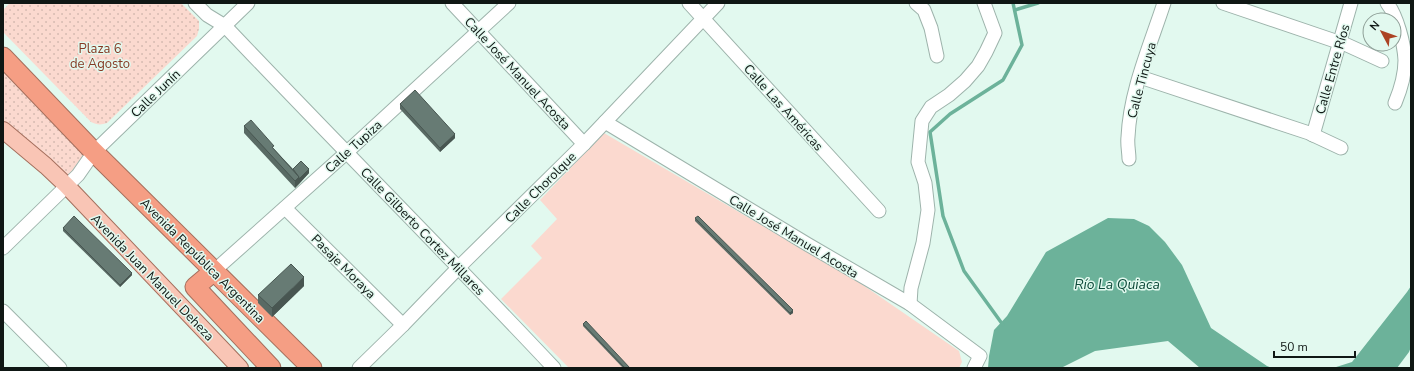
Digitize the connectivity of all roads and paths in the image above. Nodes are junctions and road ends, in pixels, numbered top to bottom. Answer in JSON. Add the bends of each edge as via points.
{"nodes":[{"id":1,"x":195,"y":3,"type":"edge"},
{"id":2,"x":248,"y":3,"type":"edge"},
{"id":3,"x":452,"y":3,"type":"edge"},
{"id":4,"x":509,"y":3,"type":"edge"},
{"id":5,"x":689,"y":3,"type":"edge"},
{"id":6,"x":718,"y":3,"type":"edge"},
{"id":7,"x":916,"y":3,"type":"edge"},
{"id":8,"x":984,"y":3,"type":"edge"},
{"id":9,"x":1164,"y":3,"type":"edge"},
{"id":10,"x":1223,"y":3,"type":"edge"},
{"id":11,"x":1351,"y":3,"type":"edge"},
{"id":12,"x":1387,"y":3,"type":"edge"},
{"id":13,"x":704,"y":19,"type":"junction"},
{"id":14,"x":225,"y":26,"type":"junction"},
{"id":15,"x":478,"y":30,"type":"junction"},
{"id":16,"x":1340,"y":43,"type":"junction"},
{"id":17,"x":937,"y":56,"type":"dead end"},
{"id":18,"x":3,"y":57,"type":"edge"},
{"id":19,"x":1382,"y":61,"type":"dead end"},
{"id":20,"x":1140,"y":77,"type":"junction"},
{"id":21,"x":1395,"y":103,"type":"dead end"},
{"id":22,"x":605,"y":122,"type":"junction"},
{"id":23,"x":3,"y":130,"type":"edge"},
{"id":24,"x":1313,"y":135,"type":"junction"},
{"id":25,"x":3,"y":143,"type":"edge"},
{"id":26,"x":584,"y":144,"type":"junction"},
{"id":27,"x":1341,"y":148,"type":"dead end"},
{"id":28,"x":94,"y":152,"type":"junction"},
{"id":29,"x":346,"y":153,"type":"junction"},
{"id":30,"x":1129,"y":158,"type":"dead end"},
{"id":31,"x":66,"y":185,"type":"junction"},
{"id":32,"x":285,"y":208,"type":"junction"},
{"id":33,"x":879,"y":211,"type":"dead end"},
{"id":34,"x":3,"y":248,"type":"edge"},
{"id":35,"x":459,"y":267,"type":"junction"},
{"id":36,"x":214,"y":271,"type":"junction"},
{"id":37,"x":910,"y":304,"type":"junction"},
{"id":38,"x":3,"y":311,"type":"edge"},
{"id":39,"x":403,"y":325,"type":"junction"},
{"id":40,"x":977,"y":362,"type":"edge"},
{"id":41,"x":60,"y":368,"type":"edge"},
{"id":42,"x":240,"y":368,"type":"edge"},
{"id":43,"x":270,"y":368,"type":"edge"},
{"id":44,"x":312,"y":368,"type":"edge"},
{"id":45,"x":359,"y":368,"type":"edge"},
{"id":46,"x":554,"y":368,"type":"edge"}],
"edges":[{"from":1,"to":14,"type":"street","name":"Calle Gilberto Cortez Millares","via":[[207,15]]},
{"from":2,"to":14,"type":"street","name":"Calle Junín"},
{"from":3,"to":15,"type":"street","name":"Calle José Manuel Acosta"},
{"from":4,"to":15,"type":"street","name":"Calle Tupiza"},
{"from":5,"to":13,"type":"street","name":"Calle Las Américas"},
{"from":6,"to":13,"type":"street","name":"Calle Chorolque"},
{"from":7,"to":17,"type":"street","via":[[924,10]]},
{"from":8,"to":37,"type":"street","via":[[995,33],[986,52],[965,81],[931,107],[922,121],[918,162],[925,183],[928,210]]},
{"from":9,"to":20,"type":"street","name":"Calle Tincuya"},
{"from":10,"to":16,"type":"street"},
{"from":11,"to":16,"type":"street","name":"Calle Entre Ríos"},
{"from":12,"to":21,"type":"street","via":[[1400,32],[1405,60],[1400,91]]},
{"from":13,"to":22,"type":"street","name":"Calle Chorolque"},
{"from":13,"to":33,"type":"street","name":"Calle Las Américas"},
{"from":14,"to":28,"type":"street","name":"Calle Junín"},
{"from":14,"to":29,"type":"street","name":"Calle Gilberto Cortez Millares"},
{"from":15,"to":26,"type":"street","name":"Calle José Manuel Acosta"},
{"from":15,"to":29,"type":"street","name":"Calle Tupiza"},
{"from":16,"to":19,"type":"street"},
{"from":16,"to":24,"type":"street","name":"Calle Entre Ríos"},
{"from":18,"to":28,"type":"highway","name":"Avenida República Argentina"},
{"from":20,"to":24,"type":"street"},
{"from":20,"to":30,"type":"street","name":"Calle Tincuya","via":[[1128,138]]},
{"from":22,"to":26,"type":"street","name":"Calle Chorolque"},
{"from":22,"to":37,"type":"street","name":"Calle José Manuel Acosta"},
{"from":23,"to":31,"type":"main road","name":"Avenida Juan Manuel Deheza"},
{"from":24,"to":27,"type":"street"},
{"from":25,"to":31,"type":"main road","name":"Avenida Juan Manuel Deheza","via":[[40,174]]},
{"from":26,"to":35,"type":"street","name":"Calle Chorolque"},
{"from":28,"to":31,"type":"street","name":"Calle Junín","via":[[78,175]]},
{"from":28,"to":36,"type":"highway","name":"Avenida República Argentina"},
{"from":29,"to":32,"type":"street","name":"Calle Tupiza"},
{"from":29,"to":35,"type":"street","name":"Calle Gilberto Cortez Millares"},
{"from":31,"to":34,"type":"street","name":"Calle Junín"},
{"from":31,"to":42,"type":"main road","name":"Avenida Juan Manuel Deheza"},
{"from":32,"to":36,"type":"street","name":"Calle Tupiza"},
{"from":32,"to":39,"type":"street","name":"Pasaje Moraya"},
{"from":35,"to":39,"type":"street","name":"Calle Chorolque"},
{"from":35,"to":46,"type":"street","name":"Calle Gilberto Cortez Millares"},
{"from":36,"to":43,"type":"highway","name":"Calle Tupiza","via":[[195,287]]},
{"from":36,"to":44,"type":"highway","name":"Avenida República Argentina"},
{"from":37,"to":40,"type":"street","name":"Calle José Manuel Acosta"},
{"from":38,"to":41,"type":"street"},
{"from":39,"to":45,"type":"street","name":"Calle Chorolque"}]}
